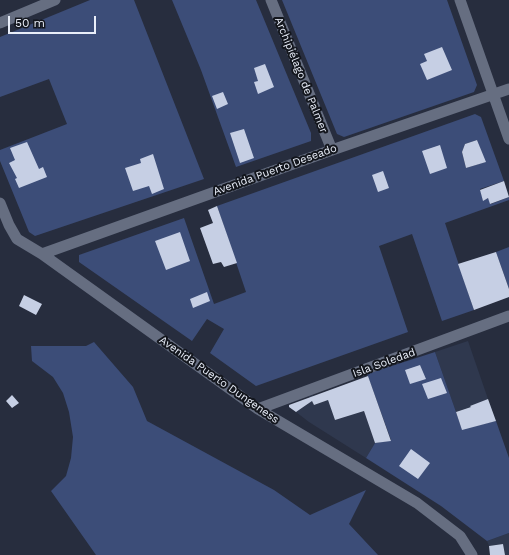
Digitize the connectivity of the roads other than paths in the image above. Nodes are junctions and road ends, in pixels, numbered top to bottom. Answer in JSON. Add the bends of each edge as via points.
{"nodes":[{"id":1,"x":55,"y":0,"type":"edge"},
{"id":2,"x":271,"y":0,"type":"edge"},
{"id":3,"x":460,"y":0,"type":"edge"},
{"id":4,"x":0,"y":23,"type":"edge"},
{"id":5,"x":509,"y":89,"type":"edge"},
{"id":6,"x":493,"y":95,"type":"junction"},
{"id":7,"x":509,"y":139,"type":"edge"},
{"id":8,"x":332,"y":150,"type":"junction"},
{"id":9,"x":0,"y":203,"type":"edge"},
{"id":10,"x":42,"y":254,"type":"junction"},
{"id":11,"x":509,"y":316,"type":"edge"},
{"id":12,"x":258,"y":409,"type":"junction"},
{"id":13,"x":472,"y":555,"type":"edge"}],
"edges":[{"from":1,"to":4,"type":"street"},
{"from":2,"to":8,"type":"street","name":"Archipiélago de Palmer"},
{"from":3,"to":6,"type":"street"},
{"from":5,"to":6,"type":"street","name":"Avenida Puerto Deseado"},
{"from":6,"to":7,"type":"street"},
{"from":6,"to":8,"type":"street","name":"Avenida Puerto Deseado"},
{"from":8,"to":10,"type":"street","name":"Avenida Puerto Deseado"},
{"from":9,"to":10,"type":"street","name":"Avenida Puerto Dungeness","via":[[17,239]]},
{"from":10,"to":12,"type":"street","name":"Avenida Puerto Dungeness"},
{"from":11,"to":12,"type":"street","name":"Isla Soledad"},
{"from":12,"to":13,"type":"street","name":"Avenida Puerto Dungeness","via":[[417,503],[460,536]]}]}
